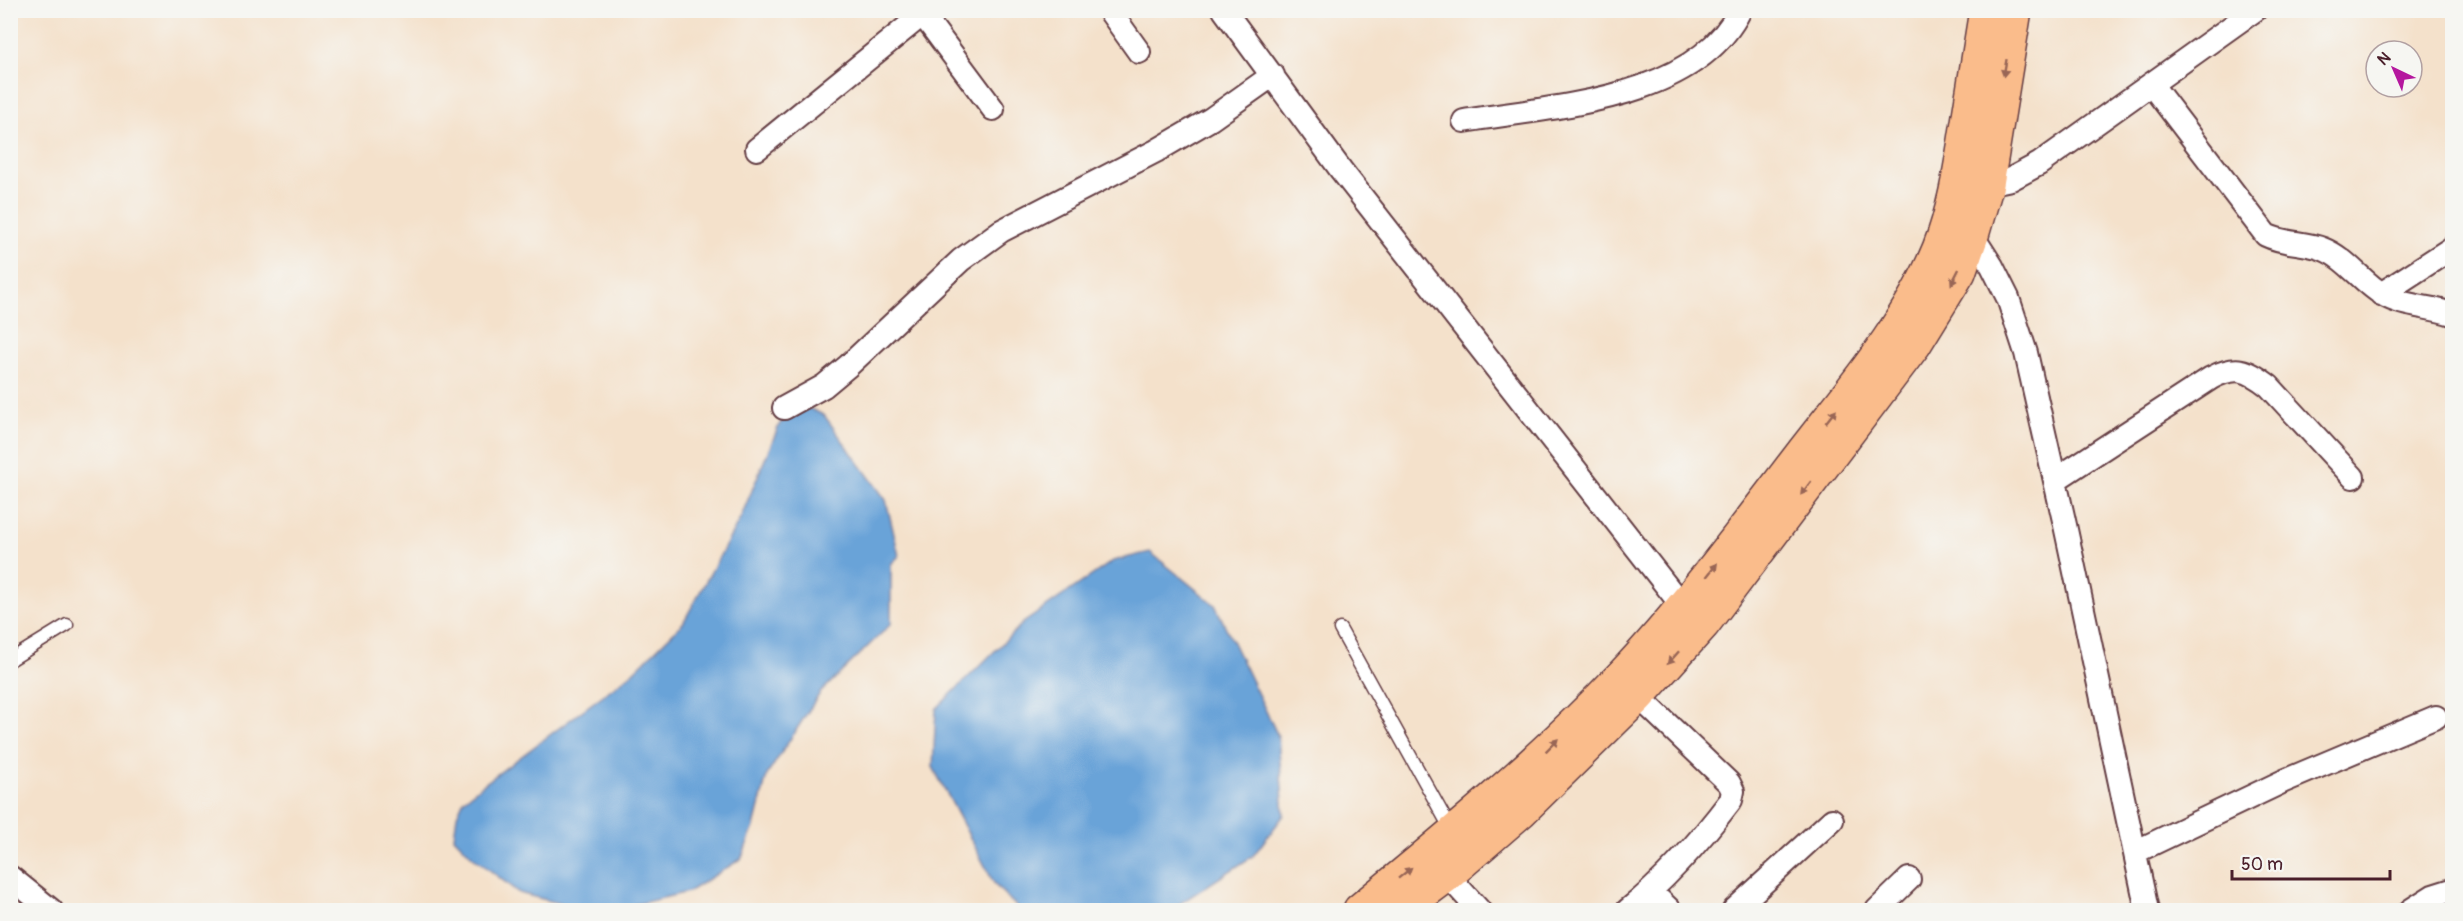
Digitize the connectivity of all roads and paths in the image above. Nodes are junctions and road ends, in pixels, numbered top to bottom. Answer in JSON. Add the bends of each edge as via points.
{"nodes":[{"id":1,"x":1110,"y":10,"type":"edge"},
{"id":2,"x":1224,"y":10,"type":"edge"},
{"id":3,"x":1740,"y":10,"type":"edge"},
{"id":4,"x":1986,"y":10,"type":"edge"},
{"id":5,"x":2015,"y":10,"type":"edge"},
{"id":6,"x":2255,"y":10,"type":"edge"},
{"id":7,"x":926,"y":13,"type":"edge"},
{"id":8,"x":1139,"y":52,"type":"dead end"},
{"id":9,"x":1273,"y":75,"type":"junction"},
{"id":10,"x":2151,"y":84,"type":"junction"},
{"id":11,"x":993,"y":109,"type":"dead end"},
{"id":12,"x":1464,"y":121,"type":"dead end"},
{"id":13,"x":757,"y":149,"type":"dead end"},
{"id":14,"x":1987,"y":184,"type":"junction"},
{"id":15,"x":1972,"y":235,"type":"junction"},
{"id":16,"x":2452,"y":248,"type":"edge"},
{"id":17,"x":2381,"y":294,"type":"junction"},
{"id":18,"x":2452,"y":314,"type":"edge"},
{"id":19,"x":784,"y":408,"type":"dead end"},
{"id":20,"x":2353,"y":477,"type":"dead end"},
{"id":21,"x":2055,"y":480,"type":"junction"},
{"id":22,"x":1693,"y":615,"type":"junction"},
{"id":23,"x":67,"y":625,"type":"dead end"},
{"id":24,"x":1340,"y":629,"type":"dead end"},
{"id":25,"x":10,"y":660,"type":"edge"},
{"id":26,"x":1638,"y":696,"type":"junction"},
{"id":27,"x":2436,"y":717,"type":"dead end"},
{"id":28,"x":1832,"y":820,"type":"dead end"},
{"id":29,"x":1453,"y":834,"type":"junction"},
{"id":30,"x":2134,"y":852,"type":"junction"},
{"id":31,"x":1447,"y":875,"type":"junction"},
{"id":32,"x":10,"y":877,"type":"edge"},
{"id":33,"x":1909,"y":879,"type":"dead end"},
{"id":34,"x":2452,"y":890,"type":"edge"},
{"id":35,"x":1651,"y":892,"type":"junction"},
{"id":36,"x":2144,"y":909,"type":"edge"},
{"id":37,"x":51,"y":910,"type":"edge"},
{"id":38,"x":1360,"y":910,"type":"edge"},
{"id":39,"x":1400,"y":910,"type":"edge"},
{"id":40,"x":1479,"y":910,"type":"edge"},
{"id":41,"x":1628,"y":910,"type":"edge"},
{"id":42,"x":1670,"y":910,"type":"edge"},
{"id":43,"x":1734,"y":910,"type":"edge"},
{"id":44,"x":1877,"y":910,"type":"edge"},
{"id":45,"x":2411,"y":910,"type":"edge"}],
"edges":[{"from":1,"to":8,"type":"street"},
{"from":2,"to":9,"type":"street"},
{"from":3,"to":12,"type":"street","via":[[1719,43],[1695,62],[1658,82],[1610,97]]},
{"from":22,"to":4,"type":"highway","one_way":true,"via":[[1913,302],[1939,250],[1961,167]]},
{"from":5,"to":14,"type":"highway","one_way":true},
{"from":6,"to":10,"type":"street"},
{"from":7,"to":11,"type":"street"},
{"from":7,"to":13,"type":"street"},
{"from":9,"to":19,"type":"street","via":[[1211,119],[1156,151],[1001,231],[961,260],[824,386]]},
{"from":9,"to":22,"type":"street","via":[[1341,170]]},
{"from":10,"to":14,"type":"street","via":[[2039,164],[2011,179]]},
{"from":10,"to":17,"type":"street","via":[[2266,235],[2277,241],[2326,250]]},
{"from":14,"to":15,"type":"highway"},
{"from":15,"to":21,"type":"street","via":[[2008,298],[2026,353]]},
{"from":15,"to":22,"type":"highway","one_way":true,"via":[[1959,272],[1914,345]]},
{"from":16,"to":17,"type":"street"},
{"from":17,"to":18,"type":"street"},
{"from":20,"to":21,"type":"street","via":[[2269,386],[2253,374],[2226,370]]},
{"from":21,"to":30,"type":"street"},
{"from":22,"to":26,"type":"highway","one_way":true},
{"from":29,"to":22,"type":"highway","one_way":true},
{"from":23,"to":25,"type":"lane"},
{"from":24,"to":29,"type":"lane"},
{"from":26,"to":31,"type":"highway","via":[[1521,811]]},
{"from":26,"to":35,"type":"street","via":[[1733,791],[1731,800],[1711,826]]},
{"from":27,"to":30,"type":"street","via":[[2284,781]]},
{"from":28,"to":43,"type":"street"},
{"from":38,"to":29,"type":"highway","one_way":true},
{"from":30,"to":36,"type":"street"},
{"from":31,"to":39,"type":"highway"},
{"from":31,"to":40,"type":"street"},
{"from":32,"to":37,"type":"street"},
{"from":33,"to":44,"type":"street"},
{"from":34,"to":45,"type":"street"},
{"from":35,"to":41,"type":"street"},
{"from":35,"to":42,"type":"street"}]}
